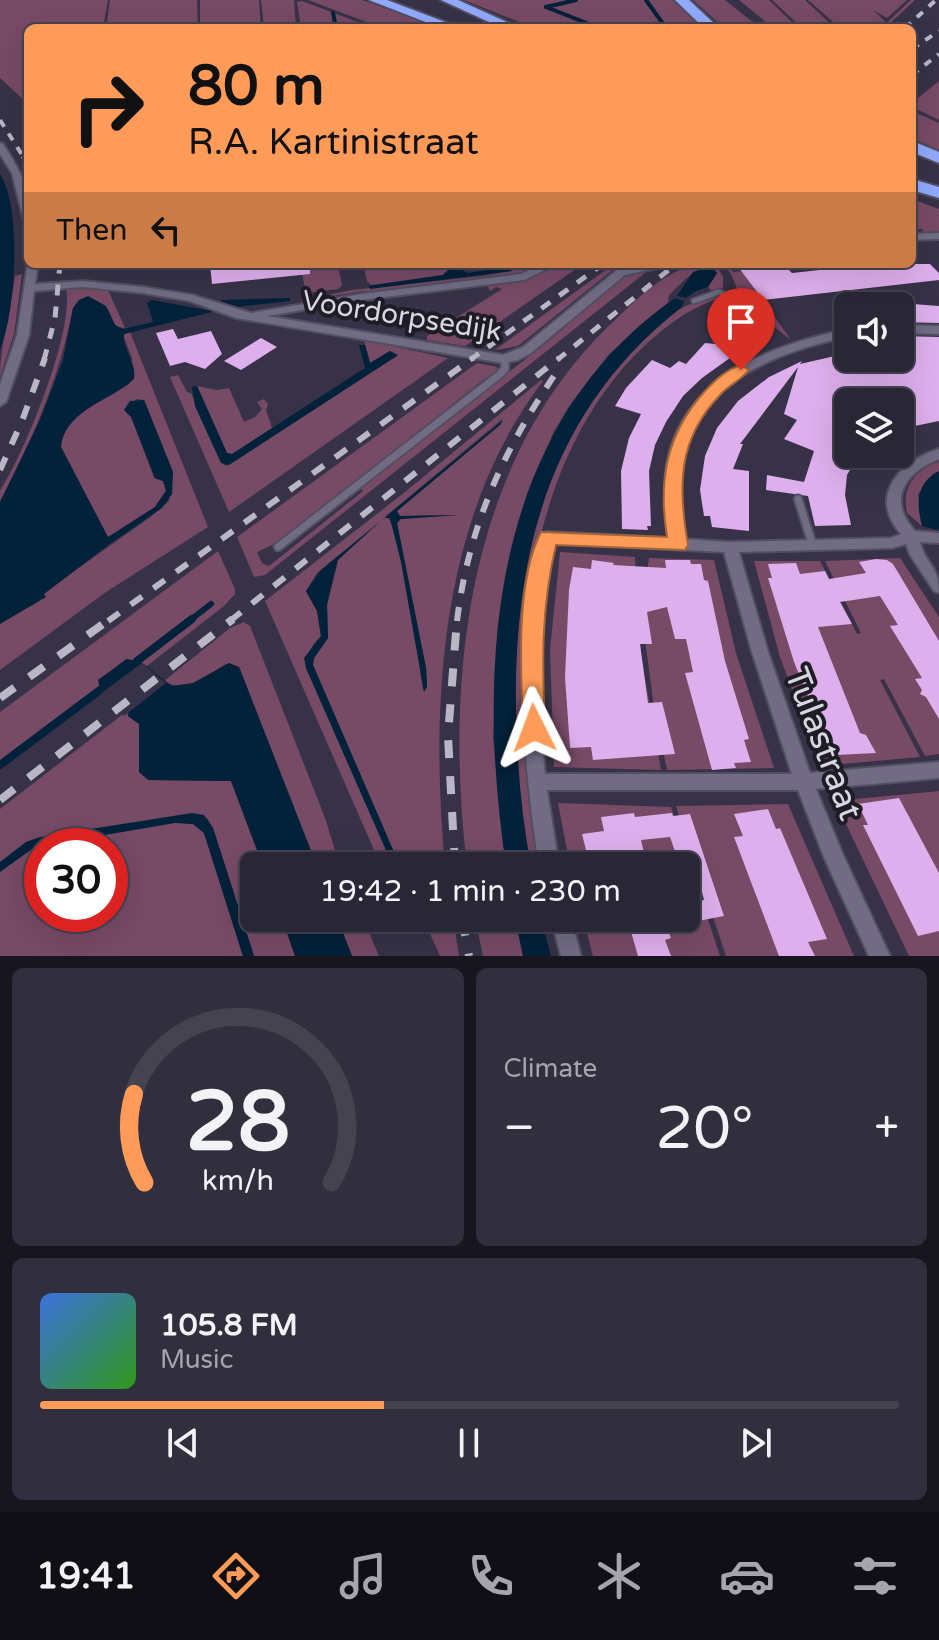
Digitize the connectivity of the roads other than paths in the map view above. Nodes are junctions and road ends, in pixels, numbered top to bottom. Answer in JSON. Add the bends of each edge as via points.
{"nodes":[{"id":1,"x":375,"y":0,"type":"edge"},
{"id":2,"x":414,"y":0,"type":"edge"},
{"id":3,"x":447,"y":0,"type":"edge"},
{"id":4,"x":681,"y":0,"type":"edge"},
{"id":5,"x":443,"y":24,"type":"edge"},
{"id":6,"x":470,"y":24,"type":"edge"},
{"id":7,"x":504,"y":24,"type":"edge"},
{"id":8,"x":708,"y":24,"type":"edge"},
{"id":9,"x":0,"y":146,"type":"edge"},
{"id":10,"x":916,"y":148,"type":"edge"},
{"id":11,"x":939,"y":158,"type":"edge"},
{"id":12,"x":916,"y":170,"type":"edge"},
{"id":13,"x":939,"y":178,"type":"edge"},
{"id":14,"x":916,"y":185,"type":"edge"},
{"id":15,"x":939,"y":193,"type":"edge"},
{"id":16,"x":24,"y":201,"type":"edge"},
{"id":17,"x":939,"y":236,"type":"edge"},
{"id":18,"x":916,"y":237,"type":"edge"},
{"id":19,"x":32,"y":268,"type":"edge"},
{"id":20,"x":543,"y":268,"type":"edge"},
{"id":21,"x":631,"y":268,"type":"edge"},
{"id":22,"x":31,"y":288,"type":"junction"},
{"id":23,"x":732,"y":298,"type":"dead end"},
{"id":24,"x":694,"y":301,"type":"dead end"},
{"id":25,"x":248,"y":316,"type":"junction"},
{"id":26,"x":914,"y":329,"type":"edge"},
{"id":27,"x":939,"y":330,"type":"edge"},
{"id":28,"x":834,"y":336,"type":"edge"},
{"id":29,"x":505,"y":359,"type":"junction"},
{"id":30,"x":0,"y":402,"type":"edge"},
{"id":31,"x":939,"y":454,"type":"edge"},
{"id":32,"x":798,"y":499,"type":"dead end"},
{"id":33,"x":911,"y":536,"type":"junction"},
{"id":34,"x":939,"y":538,"type":"edge"},
{"id":35,"x":678,"y":545,"type":"junction"},
{"id":36,"x":813,"y":546,"type":"junction"},
{"id":37,"x":278,"y":547,"type":"dead end"},
{"id":38,"x":730,"y":547,"type":"junction"},
{"id":39,"x":939,"y":587,"type":"edge"},
{"id":40,"x":939,"y":770,"type":"edge"},
{"id":41,"x":803,"y":781,"type":"junction"},
{"id":42,"x":536,"y":782,"type":"junction"},
{"id":43,"x":547,"y":852,"type":"edge"},
{"id":44,"x":565,"y":932,"type":"edge"},
{"id":45,"x":571,"y":956,"type":"edge"},
{"id":46,"x":880,"y":956,"type":"edge"}],
"edges":[{"from":1,"to":5,"type":"highway"},
{"from":2,"to":6,"type":"highway"},
{"from":3,"to":7,"type":"highway"},
{"from":4,"to":8,"type":"highway"},
{"from":9,"to":16,"type":"street","via":[[17,173]]},
{"from":10,"to":11,"type":"highway"},
{"from":12,"to":13,"type":"highway"},
{"from":14,"to":15,"type":"highway"},
{"from":17,"to":18,"type":"street"},
{"from":19,"to":22,"type":"street"},
{"from":20,"to":25,"type":"street","name":"Voordorpsedijk","via":[[524,277]]},
{"from":21,"to":29,"type":"street","name":"Voordorpsedijk","via":[[527,350]]},
{"from":22,"to":25,"type":"street","name":"Voordorpsedijk","via":[[103,285],[192,298]]},
{"from":22,"to":30,"type":"street","via":[[23,335]]},
{"from":23,"to":24,"type":"lane","via":[[719,292]]},
{"from":25,"to":29,"type":"street","name":"Voordorpsedijk"},
{"from":26,"to":27,"type":"street"},
{"from":28,"to":35,"type":"street","via":[[764,357],[717,388],[699,408],[685,429],[672,476]]},
{"from":29,"to":37,"type":"lane","via":[[499,375]]},
{"from":31,"to":33,"type":"street","via":[[911,466],[897,485],[895,512]]},
{"from":32,"to":36,"type":"lane"},
{"from":33,"to":34,"type":"street"},
{"from":33,"to":36,"type":"street","via":[[892,543]]},
{"from":33,"to":39,"type":"street"},
{"from":35,"to":38,"type":"street"},
{"from":35,"to":42,"type":"street","via":[[548,537],[530,646]]},
{"from":36,"to":38,"type":"street"},
{"from":38,"to":41,"type":"street","name":"Tulastraat","via":[[760,661]]},
{"from":40,"to":41,"type":"street"},
{"from":41,"to":42,"type":"street"},
{"from":41,"to":46,"type":"street","name":"Tulastraat"},
{"from":42,"to":43,"type":"street"},
{"from":44,"to":45,"type":"street"}]}
